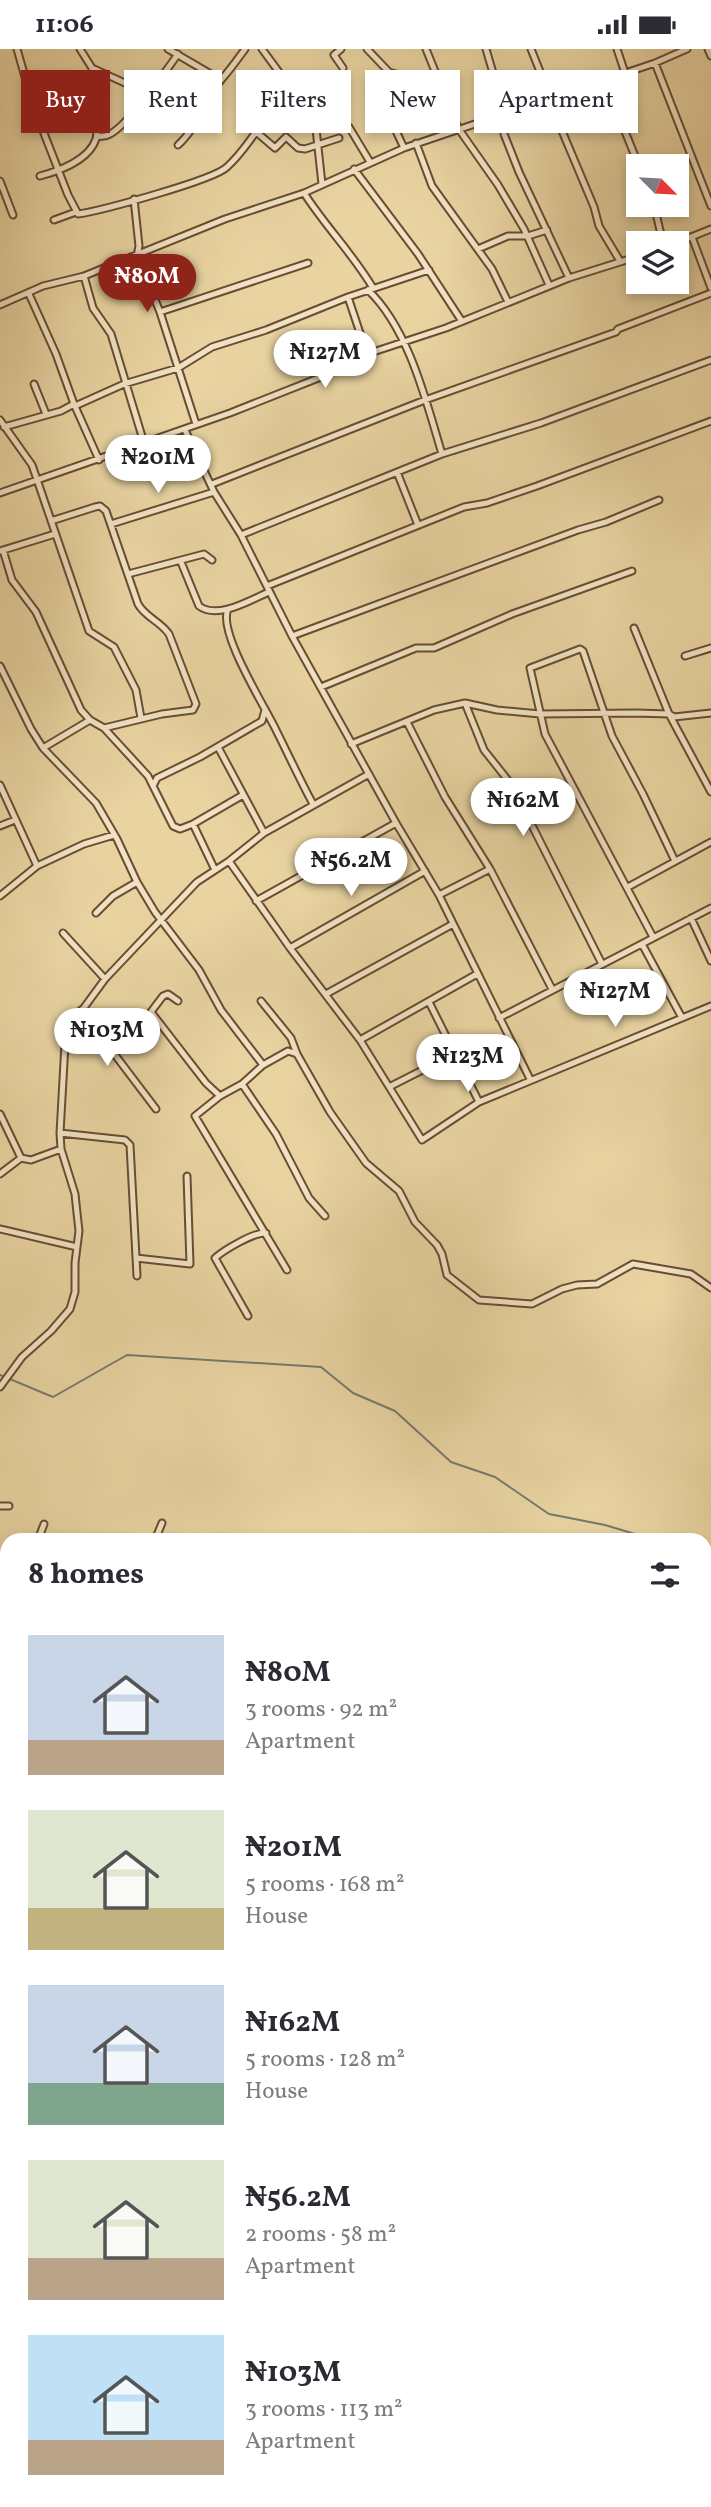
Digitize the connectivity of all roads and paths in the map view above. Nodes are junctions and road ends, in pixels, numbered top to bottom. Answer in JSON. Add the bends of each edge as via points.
{"nodes":[{"id":1,"x":17,"y":49,"type":"edge"},
{"id":2,"x":80,"y":49,"type":"edge"},
{"id":3,"x":169,"y":49,"type":"edge"},
{"id":4,"x":245,"y":49,"type":"edge"},
{"id":5,"x":262,"y":49,"type":"edge"},
{"id":6,"x":341,"y":49,"type":"edge"},
{"id":7,"x":367,"y":49,"type":"edge"},
{"id":8,"x":426,"y":49,"type":"edge"},
{"id":9,"x":486,"y":49,"type":"edge"},
{"id":10,"x":531,"y":49,"type":"edge"},
{"id":11,"x":617,"y":49,"type":"edge"},
{"id":12,"x":687,"y":49,"type":"edge"},
{"id":13,"x":708,"y":49,"type":"edge"},
{"id":14,"x":676,"y":52,"type":"edge"},
{"id":15,"x":178,"y":54,"type":"junction"},
{"id":16,"x":711,"y":56,"type":"edge"},
{"id":17,"x":655,"y":63,"type":"junction"},
{"id":18,"x":92,"y":68,"type":"joint"},
{"id":19,"x":343,"y":68,"type":"dead end"},
{"id":20,"x":204,"y":70,"type":"edge"},
{"id":21,"x":277,"y":70,"type":"edge"},
{"id":22,"x":387,"y":70,"type":"edge"},
{"id":23,"x":435,"y":70,"type":"edge"},
{"id":24,"x":492,"y":70,"type":"edge"},
{"id":25,"x":539,"y":70,"type":"edge"},
{"id":26,"x":624,"y":70,"type":"edge"},
{"id":27,"x":634,"y":70,"type":"edge"},
{"id":28,"x":222,"y":79,"type":"edge"},
{"id":29,"x":124,"y":83,"type":"edge"},
{"id":30,"x":351,"y":130,"type":"edge"},
{"id":31,"x":460,"y":131,"type":"edge"},
{"id":32,"x":97,"y":133,"type":"edge"},
{"id":33,"x":190,"y":133,"type":"edge"},
{"id":34,"x":254,"y":133,"type":"edge"},
{"id":35,"x":257,"y":133,"type":"edge"},
{"id":36,"x":315,"y":133,"type":"edge"},
{"id":37,"x":397,"y":133,"type":"edge"},
{"id":38,"x":444,"y":133,"type":"edge"},
{"id":39,"x":504,"y":133,"type":"edge"},
{"id":40,"x":563,"y":133,"type":"edge"},
{"id":41,"x":626,"y":133,"type":"edge"},
{"id":42,"x":97,"y":136,"type":"junction"},
{"id":43,"x":339,"y":138,"type":"dead end"},
{"id":44,"x":416,"y":143,"type":"junction"},
{"id":45,"x":178,"y":145,"type":"dead end"},
{"id":46,"x":318,"y":146,"type":"junction"},
{"id":47,"x":404,"y":148,"type":"junction"},
{"id":48,"x":634,"y":154,"type":"edge"},
{"id":49,"x":370,"y":162,"type":"junction"},
{"id":50,"x":354,"y":169,"type":"junction"},
{"id":51,"x":59,"y":171,"type":"junction"},
{"id":52,"x":40,"y":176,"type":"dead end"},
{"id":53,"x":0,"y":181,"type":"edge"},
{"id":54,"x":322,"y":184,"type":"junction"},
{"id":55,"x":304,"y":193,"type":"junction"},
{"id":56,"x":134,"y":199,"type":"junction"},
{"id":57,"x":711,"y":206,"type":"edge"},
{"id":58,"x":76,"y":212,"type":"junction"},
{"id":59,"x":13,"y":215,"type":"dead end"},
{"id":60,"x":54,"y":220,"type":"dead end"},
{"id":61,"x":711,"y":229,"type":"edge"},
{"id":62,"x":547,"y":230,"type":"junction"},
{"id":63,"x":528,"y":236,"type":"junction"},
{"id":64,"x":692,"y":237,"type":"junction"},
{"id":65,"x":689,"y":238,"type":"edge"},
{"id":66,"x":478,"y":249,"type":"junction"},
{"id":67,"x":137,"y":256,"type":"junction"},
{"id":68,"x":626,"y":259,"type":"edge"},
{"id":69,"x":620,"y":261,"type":"junction"},
{"id":70,"x":308,"y":263,"type":"dead end"},
{"id":71,"x":429,"y":270,"type":"junction"},
{"id":72,"x":84,"y":276,"type":"junction"},
{"id":73,"x":569,"y":278,"type":"junction"},
{"id":74,"x":549,"y":285,"type":"junction"},
{"id":75,"x":711,"y":288,"type":"edge"},
{"id":76,"x":370,"y":289,"type":"junction"},
{"id":77,"x":711,"y":293,"type":"edge"},
{"id":78,"x":29,"y":294,"type":"junction"},
{"id":79,"x":348,"y":297,"type":"junction"},
{"id":80,"x":508,"y":302,"type":"junction"},
{"id":81,"x":0,"y":305,"type":"edge"},
{"id":82,"x":160,"y":312,"type":"junction"},
{"id":83,"x":461,"y":320,"type":"junction"},
{"id":84,"x":403,"y":343,"type":"junction"},
{"id":85,"x":368,"y":354,"type":"junction"},
{"id":86,"x":711,"y":360,"type":"edge"},
{"id":87,"x":178,"y":368,"type":"junction"},
{"id":88,"x":34,"y":384,"type":"dead end"},
{"id":89,"x":124,"y":384,"type":"junction"},
{"id":90,"x":425,"y":400,"type":"junction"},
{"id":91,"x":76,"y":407,"type":"junction"},
{"id":92,"x":46,"y":414,"type":"junction"},
{"id":93,"x":0,"y":420,"type":"edge"},
{"id":94,"x":711,"y":421,"type":"edge"},
{"id":95,"x":196,"y":423,"type":"junction"},
{"id":96,"x":4,"y":427,"type":"junction"},
{"id":97,"x":185,"y":430,"type":"junction"},
{"id":98,"x":144,"y":443,"type":"junction"},
{"id":99,"x":442,"y":454,"type":"junction"},
{"id":100,"x":99,"y":460,"type":"junction"},
{"id":101,"x":397,"y":472,"type":"junction"},
{"id":102,"x":37,"y":481,"type":"junction"},
{"id":103,"x":212,"y":484,"type":"junction"},
{"id":104,"x":214,"y":492,"type":"junction"},
{"id":105,"x":0,"y":493,"type":"edge"},
{"id":106,"x":659,"y":500,"type":"dead end"},
{"id":107,"x":51,"y":521,"type":"junction"},
{"id":108,"x":111,"y":524,"type":"junction"},
{"id":109,"x":418,"y":525,"type":"junction"},
{"id":110,"x":55,"y":534,"type":"junction"},
{"id":111,"x":241,"y":535,"type":"junction"},
{"id":112,"x":1,"y":550,"type":"edge"},
{"id":113,"x":212,"y":560,"type":"dead end"},
{"id":114,"x":181,"y":562,"type":"junction"},
{"id":115,"x":632,"y":572,"type":"dead end"},
{"id":116,"x":128,"y":573,"type":"junction"},
{"id":117,"x":268,"y":589,"type":"junction"},
{"id":118,"x":228,"y":609,"type":"junction"},
{"id":119,"x":634,"y":628,"type":"dead end"},
{"id":120,"x":292,"y":636,"type":"junction"},
{"id":121,"x":711,"y":648,"type":"edge"},
{"id":122,"x":685,"y":656,"type":"dead end"},
{"id":123,"x":0,"y":666,"type":"edge"},
{"id":124,"x":2,"y":675,"type":"edge"},
{"id":125,"x":321,"y":687,"type":"junction"},
{"id":126,"x":465,"y":703,"type":"junction"},
{"id":127,"x":265,"y":710,"type":"junction"},
{"id":128,"x":603,"y":713,"type":"junction"},
{"id":129,"x":711,"y":713,"type":"edge"},
{"id":130,"x":540,"y":714,"type":"junction"},
{"id":131,"x":669,"y":714,"type":"junction"},
{"id":132,"x":141,"y":718,"type":"junction"},
{"id":133,"x":90,"y":720,"type":"junction"},
{"id":134,"x":262,"y":721,"type":"junction"},
{"id":135,"x":271,"y":722,"type":"junction"},
{"id":136,"x":407,"y":722,"type":"junction"},
{"id":137,"x":104,"y":728,"type":"junction"},
{"id":138,"x":351,"y":744,"type":"junction"},
{"id":139,"x":218,"y":747,"type":"junction"},
{"id":140,"x":43,"y":748,"type":"junction"},
{"id":141,"x":369,"y":774,"type":"junction"},
{"id":142,"x":148,"y":776,"type":"junction"},
{"id":143,"x":157,"y":778,"type":"junction"},
{"id":144,"x":0,"y":785,"type":"edge"},
{"id":145,"x":153,"y":786,"type":"junction"},
{"id":146,"x":711,"y":792,"type":"edge"},
{"id":147,"x":243,"y":795,"type":"junction"},
{"id":148,"x":313,"y":804,"type":"junction"},
{"id":149,"x":15,"y":820,"type":"junction"},
{"id":150,"x":396,"y":823,"type":"junction"},
{"id":151,"x":193,"y":824,"type":"junction"},
{"id":152,"x":0,"y":826,"type":"edge"},
{"id":153,"x":264,"y":833,"type":"junction"},
{"id":154,"x":114,"y":835,"type":"junction"},
{"id":155,"x":711,"y":842,"type":"edge"},
{"id":156,"x":229,"y":861,"type":"junction"},
{"id":157,"x":675,"y":861,"type":"junction"},
{"id":158,"x":37,"y":866,"type":"junction"},
{"id":159,"x":490,"y":869,"type":"junction"},
{"id":160,"x":215,"y":870,"type":"junction"},
{"id":161,"x":425,"y":871,"type":"junction"},
{"id":162,"x":137,"y":882,"type":"junction"},
{"id":163,"x":628,"y":887,"type":"junction"},
{"id":164,"x":439,"y":895,"type":"junction"},
{"id":165,"x":0,"y":896,"type":"edge"},
{"id":166,"x":257,"y":901,"type":"junction"},
{"id":167,"x":711,"y":908,"type":"edge"},
{"id":168,"x":96,"y":913,"type":"dead end"},
{"id":169,"x":691,"y":918,"type":"junction"},
{"id":170,"x":159,"y":921,"type":"junction"},
{"id":171,"x":453,"y":924,"type":"junction"},
{"id":172,"x":63,"y":933,"type":"dead end"},
{"id":173,"x":653,"y":937,"type":"junction"},
{"id":174,"x":642,"y":944,"type":"junction"},
{"id":175,"x":290,"y":949,"type":"junction"},
{"id":176,"x":711,"y":961,"type":"edge"},
{"id":177,"x":602,"y":964,"type":"junction"},
{"id":178,"x":477,"y":974,"type":"junction"},
{"id":179,"x":105,"y":979,"type":"junction"},
{"id":180,"x":552,"y":989,"type":"junction"},
{"id":181,"x":326,"y":994,"type":"junction"},
{"id":182,"x":178,"y":1001,"type":"dead end"},
{"id":183,"x":261,"y":1001,"type":"dead end"},
{"id":184,"x":429,"y":1002,"type":"junction"},
{"id":185,"x":711,"y":1006,"type":"edge"},
{"id":186,"x":81,"y":1010,"type":"junction"},
{"id":187,"x":151,"y":1012,"type":"junction"},
{"id":188,"x":679,"y":1017,"type":"junction"},
{"id":189,"x":499,"y":1018,"type":"junction"},
{"id":190,"x":360,"y":1040,"type":"junction"},
{"id":191,"x":297,"y":1054,"type":"junction"},
{"id":192,"x":454,"y":1054,"type":"junction"},
{"id":193,"x":114,"y":1055,"type":"junction"},
{"id":194,"x":262,"y":1065,"type":"junction"},
{"id":195,"x":530,"y":1079,"type":"junction"},
{"id":196,"x":242,"y":1084,"type":"junction"},
{"id":197,"x":391,"y":1086,"type":"junction"},
{"id":198,"x":220,"y":1096,"type":"junction"},
{"id":199,"x":479,"y":1102,"type":"junction"},
{"id":200,"x":156,"y":1109,"type":"dead end"},
{"id":201,"x":0,"y":1114,"type":"edge"},
{"id":202,"x":60,"y":1133,"type":"junction"},
{"id":203,"x":61,"y":1149,"type":"junction"},
{"id":204,"x":21,"y":1158,"type":"junction"},
{"id":205,"x":0,"y":1174,"type":"edge"},
{"id":206,"x":187,"y":1176,"type":"dead end"},
{"id":207,"x":326,"y":1216,"type":"dead end"},
{"id":208,"x":0,"y":1229,"type":"edge"},
{"id":209,"x":266,"y":1233,"type":"junction"},
{"id":210,"x":77,"y":1247,"type":"junction"},
{"id":211,"x":136,"y":1258,"type":"junction"},
{"id":212,"x":287,"y":1271,"type":"dead end"},
{"id":213,"x":136,"y":1276,"type":"dead end"},
{"id":214,"x":711,"y":1287,"type":"edge"},
{"id":215,"x":248,"y":1316,"type":"dead end"},
{"id":216,"x":0,"y":1387,"type":"edge"},
{"id":217,"x":0,"y":1506,"type":"edge"},
{"id":218,"x":9,"y":1506,"type":"dead end"},
{"id":219,"x":162,"y":1523,"type":"dead end"},
{"id":220,"x":44,"y":1524,"type":"dead end"},
{"id":221,"x":41,"y":1533,"type":"edge"},
{"id":222,"x":158,"y":1533,"type":"edge"}],
"edges":[{"from":1,"to":51,"type":"street"},
{"from":2,"to":18,"type":"street"},
{"from":3,"to":15,"type":"street"},
{"from":4,"to":28,"type":"street"},
{"from":5,"to":21,"type":"street"},
{"from":6,"to":19,"type":"street","via":[[334,55]]},
{"from":7,"to":22,"type":"street"},
{"from":8,"to":23,"type":"street"},
{"from":9,"to":24,"type":"street"},
{"from":10,"to":25,"type":"street"},
{"from":11,"to":26,"type":"street"},
{"from":12,"to":14,"type":"street"},
{"from":13,"to":16,"type":"street"},
{"from":14,"to":17,"type":"street"},
{"from":15,"to":20,"type":"street"},
{"from":15,"to":42,"type":"street","via":[[119,127],[109,135]]},
{"from":17,"to":27,"type":"street"},
{"from":17,"to":57,"type":"street"},
{"from":18,"to":29,"type":"street"},
{"from":30,"to":49,"type":"street"},
{"from":31,"to":63,"type":"street"},
{"from":32,"to":42,"type":"street"},
{"from":33,"to":45,"type":"street"},
{"from":34,"to":56,"type":"street","via":[[220,173]]},
{"from":35,"to":46,"type":"street","via":[[273,148],[286,137],[298,148]]},
{"from":36,"to":46,"type":"street"},
{"from":37,"to":47,"type":"street"},
{"from":38,"to":44,"type":"street"},
{"from":39,"to":62,"type":"street"},
{"from":40,"to":69,"type":"street","via":[[599,226]]},
{"from":41,"to":48,"type":"street"},
{"from":42,"to":51,"type":"street","via":[[82,156]]},
{"from":43,"to":46,"type":"street"},
{"from":44,"to":47,"type":"street"},
{"from":44,"to":66,"type":"street","via":[[432,186]]},
{"from":46,"to":54,"type":"street"},
{"from":47,"to":49,"type":"street"},
{"from":49,"to":50,"type":"street"},
{"from":50,"to":54,"type":"street"},
{"from":50,"to":71,"type":"street"},
{"from":51,"to":52,"type":"street"},
{"from":51,"to":58,"type":"street"},
{"from":53,"to":59,"type":"street"},
{"from":54,"to":55,"type":"street"},
{"from":55,"to":67,"type":"street","via":[[225,219]]},
{"from":55,"to":76,"type":"street","via":[[364,272]]},
{"from":56,"to":58,"type":"street"},
{"from":56,"to":67,"type":"street"},
{"from":58,"to":60,"type":"street"},
{"from":61,"to":64,"type":"street"},
{"from":62,"to":63,"type":"street"},
{"from":62,"to":73,"type":"street"},
{"from":63,"to":66,"type":"street","via":[[508,236]]},
{"from":63,"to":74,"type":"street"},
{"from":64,"to":65,"type":"street"},
{"from":64,"to":75,"type":"street"},
{"from":66,"to":80,"type":"street"},
{"from":67,"to":72,"type":"street"},
{"from":67,"to":82,"type":"street"},
{"from":68,"to":69,"type":"street"},
{"from":69,"to":73,"type":"street"},
{"from":70,"to":82,"type":"street"},
{"from":71,"to":76,"type":"street"},
{"from":71,"to":83,"type":"street"},
{"from":72,"to":78,"type":"street"},
{"from":72,"to":89,"type":"street","via":[[93,308],[110,334]]},
{"from":73,"to":74,"type":"street"},
{"from":74,"to":80,"type":"street"},
{"from":76,"to":79,"type":"street"},
{"from":76,"to":84,"type":"street"},
{"from":77,"to":90,"type":"street"},
{"from":78,"to":81,"type":"street"},
{"from":78,"to":91,"type":"street"},
{"from":79,"to":85,"type":"street"},
{"from":79,"to":87,"type":"street","via":[[212,347]]},
{"from":80,"to":83,"type":"street"},
{"from":82,"to":87,"type":"street"},
{"from":83,"to":84,"type":"street"},
{"from":84,"to":85,"type":"street"},
{"from":84,"to":90,"type":"street"},
{"from":85,"to":95,"type":"street","via":[[326,376]]},
{"from":86,"to":99,"type":"street"},
{"from":87,"to":89,"type":"street"},
{"from":87,"to":95,"type":"street"},
{"from":88,"to":92,"type":"street"},
{"from":89,"to":91,"type":"street"},
{"from":89,"to":98,"type":"street"},
{"from":90,"to":99,"type":"street"},
{"from":90,"to":103,"type":"street"},
{"from":91,"to":92,"type":"street"},
{"from":91,"to":100,"type":"street"},
{"from":92,"to":96,"type":"street"},
{"from":93,"to":96,"type":"street"},
{"from":94,"to":109,"type":"street","via":[[537,487]]},
{"from":95,"to":97,"type":"street"},
{"from":96,"to":102,"type":"street","via":[[23,449]]},
{"from":97,"to":98,"type":"street"},
{"from":97,"to":103,"type":"street"},
{"from":98,"to":100,"type":"street"},
{"from":99,"to":101,"type":"street"},
{"from":100,"to":102,"type":"street"},
{"from":101,"to":109,"type":"street"},
{"from":101,"to":111,"type":"street"},
{"from":102,"to":105,"type":"street"},
{"from":102,"to":107,"type":"street"},
{"from":103,"to":104,"type":"street"},
{"from":104,"to":108,"type":"street"},
{"from":104,"to":111,"type":"street"},
{"from":106,"to":120,"type":"street"},
{"from":107,"to":108,"type":"street","via":[[100,506]]},
{"from":107,"to":110,"type":"street"},
{"from":108,"to":116,"type":"street"},
{"from":109,"to":117,"type":"street"},
{"from":110,"to":112,"type":"street"},
{"from":110,"to":132,"type":"street","via":[[89,631],[114,647],[136,690]]},
{"from":111,"to":117,"type":"street"},
{"from":112,"to":133,"type":"street","via":[[12,580],[36,612],[81,711]]},
{"from":113,"to":114,"type":"street","via":[[204,554]]},
{"from":114,"to":116,"type":"street"},
{"from":114,"to":118,"type":"street","via":[[199,606]]},
{"from":115,"to":125,"type":"street","via":[[512,614],[434,648],[416,648]]},
{"from":116,"to":132,"type":"street","via":[[141,609],[169,633],[196,703],[192,710]]},
{"from":117,"to":118,"type":"street"},
{"from":117,"to":120,"type":"street"},
{"from":118,"to":127,"type":"street","via":[[227,631]]},
{"from":119,"to":131,"type":"street"},
{"from":120,"to":125,"type":"street"},
{"from":121,"to":122,"type":"street"},
{"from":123,"to":124,"type":"street"},
{"from":124,"to":140,"type":"street"},
{"from":125,"to":138,"type":"street"},
{"from":126,"to":130,"type":"street"},
{"from":126,"to":136,"type":"street"},
{"from":126,"to":177,"type":"street","via":[[484,750],[510,784]]},
{"from":127,"to":134,"type":"street"},
{"from":127,"to":135,"type":"street"},
{"from":128,"to":130,"type":"street"},
{"from":128,"to":130,"type":"street","via":[[580,649],[530,668]]},
{"from":128,"to":131,"type":"street"},
{"from":128,"to":157,"type":"street"},
{"from":129,"to":131,"type":"street"},
{"from":130,"to":163,"type":"street","via":[[545,734]]},
{"from":131,"to":146,"type":"street"},
{"from":132,"to":137,"type":"street"},
{"from":133,"to":137,"type":"street"},
{"from":133,"to":140,"type":"street"},
{"from":134,"to":135,"type":"street"},
{"from":134,"to":139,"type":"street"},
{"from":135,"to":148,"type":"street"},
{"from":136,"to":138,"type":"street"},
{"from":136,"to":159,"type":"street","via":[[444,797]]},
{"from":137,"to":142,"type":"street"},
{"from":138,"to":141,"type":"street"},
{"from":139,"to":143,"type":"street"},
{"from":139,"to":147,"type":"street"},
{"from":140,"to":154,"type":"street","via":[[96,803]]},
{"from":141,"to":148,"type":"street"},
{"from":141,"to":150,"type":"street"},
{"from":142,"to":143,"type":"street"},
{"from":142,"to":145,"type":"street"},
{"from":143,"to":145,"type":"street"},
{"from":144,"to":149,"type":"street"},
{"from":145,"to":151,"type":"street","via":[[173,826],[180,829]]},
{"from":147,"to":151,"type":"street"},
{"from":147,"to":153,"type":"street"},
{"from":148,"to":153,"type":"street"},
{"from":149,"to":152,"type":"street"},
{"from":149,"to":158,"type":"street"},
{"from":150,"to":161,"type":"street"},
{"from":150,"to":166,"type":"street"},
{"from":151,"to":160,"type":"street"},
{"from":153,"to":156,"type":"street"},
{"from":154,"to":158,"type":"street"},
{"from":154,"to":162,"type":"street"},
{"from":155,"to":157,"type":"street"},
{"from":156,"to":160,"type":"street"},
{"from":156,"to":166,"type":"street"},
{"from":157,"to":163,"type":"street"},
{"from":158,"to":165,"type":"street"},
{"from":159,"to":164,"type":"street"},
{"from":159,"to":180,"type":"street"},
{"from":160,"to":170,"type":"street"},
{"from":161,"to":164,"type":"street"},
{"from":161,"to":175,"type":"street"},
{"from":162,"to":168,"type":"street"},
{"from":162,"to":170,"type":"street"},
{"from":163,"to":173,"type":"street"},
{"from":164,"to":171,"type":"street"},
{"from":166,"to":175,"type":"street"},
{"from":167,"to":169,"type":"street"},
{"from":169,"to":173,"type":"street"},
{"from":169,"to":176,"type":"street"},
{"from":170,"to":179,"type":"street"},
{"from":170,"to":194,"type":"street","via":[[199,970],[221,1010]]},
{"from":171,"to":178,"type":"street"},
{"from":171,"to":181,"type":"street"},
{"from":172,"to":179,"type":"street"},
{"from":173,"to":174,"type":"street"},
{"from":174,"to":177,"type":"street"},
{"from":174,"to":188,"type":"street"},
{"from":175,"to":181,"type":"street"},
{"from":177,"to":180,"type":"street"},
{"from":178,"to":184,"type":"street"},
{"from":178,"to":189,"type":"street"},
{"from":179,"to":186,"type":"street"},
{"from":180,"to":189,"type":"street"},
{"from":181,"to":190,"type":"street"},
{"from":182,"to":187,"type":"street","via":[[165,994]]},
{"from":183,"to":191,"type":"street"},
{"from":184,"to":190,"type":"street"},
{"from":184,"to":192,"type":"street"},
{"from":185,"to":188,"type":"street"},
{"from":186,"to":193,"type":"street"},
{"from":186,"to":202,"type":"street","via":[[66,1038]]},
{"from":187,"to":193,"type":"street"},
{"from":187,"to":198,"type":"street"},
{"from":188,"to":195,"type":"street"},
{"from":189,"to":195,"type":"street"},
{"from":190,"to":197,"type":"street"},
{"from":191,"to":194,"type":"street","via":[[288,1051]]},
{"from":191,"to":214,"type":"street","via":[[366,1163],[399,1191],[415,1221],[437,1245],[447,1275],[479,1300],[533,1304],[562,1289],[597,1284],[634,1265],[691,1274]]},
{"from":192,"to":197,"type":"street"},
{"from":192,"to":199,"type":"street"},
{"from":193,"to":200,"type":"street"},
{"from":194,"to":196,"type":"street"},
{"from":195,"to":199,"type":"street"},
{"from":196,"to":198,"type":"street"},
{"from":196,"to":207,"type":"street","via":[[276,1134],[309,1198]]},
{"from":197,"to":199,"type":"street","via":[[422,1140]]},
{"from":198,"to":209,"type":"street","via":[[195,1116]]},
{"from":201,"to":204,"type":"street"},
{"from":202,"to":203,"type":"street"},
{"from":202,"to":211,"type":"street","via":[[128,1142]]},
{"from":203,"to":204,"type":"street","via":[[32,1160]]},
{"from":203,"to":210,"type":"street","via":[[75,1194]]},
{"from":204,"to":205,"type":"street"},
{"from":206,"to":211,"type":"street","via":[[190,1264]]},
{"from":208,"to":210,"type":"street"},
{"from":209,"to":212,"type":"street"},
{"from":209,"to":215,"type":"street","via":[[215,1258]]},
{"from":210,"to":216,"type":"street","via":[[75,1292],[69,1309]]},
{"from":211,"to":213,"type":"street"},
{"from":217,"to":218,"type":"street"},
{"from":219,"to":222,"type":"street"},
{"from":220,"to":221,"type":"street"}]}
